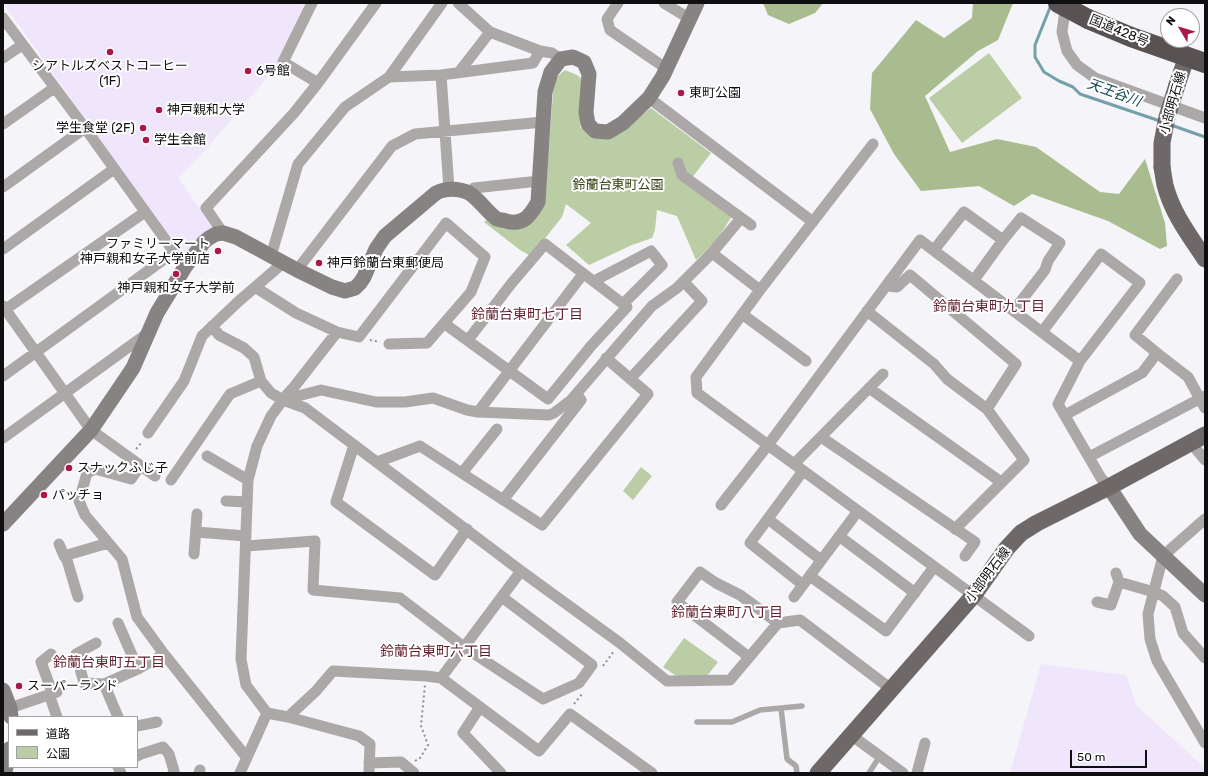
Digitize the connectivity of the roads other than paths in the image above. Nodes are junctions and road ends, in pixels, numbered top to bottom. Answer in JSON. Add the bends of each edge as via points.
{"nodes":[{"id":1,"x":312,"y":3,"type":"edge"},
{"id":2,"x":376,"y":3,"type":"edge"},
{"id":3,"x":442,"y":3,"type":"edge"},
{"id":4,"x":458,"y":3,"type":"edge"},
{"id":5,"x":618,"y":3,"type":"edge"},
{"id":6,"x":664,"y":3,"type":"edge"},
{"id":7,"x":697,"y":3,"type":"edge"},
{"id":8,"x":1058,"y":3,"type":"edge"},
{"id":9,"x":1066,"y":3,"type":"edge"},
{"id":10,"x":3,"y":18,"type":"edge"},
{"id":11,"x":690,"y":19,"type":"junction"},
{"id":12,"x":490,"y":32,"type":"junction"},
{"id":13,"x":22,"y":44,"type":"junction"},
{"id":14,"x":540,"y":51,"type":"junction"},
{"id":15,"x":3,"y":58,"type":"edge"},
{"id":16,"x":561,"y":59,"type":"junction"},
{"id":17,"x":1196,"y":60,"type":"edge"},
{"id":18,"x":667,"y":69,"type":"junction"},
{"id":19,"x":459,"y":72,"type":"junction"},
{"id":20,"x":441,"y":75,"type":"junction"},
{"id":21,"x":389,"y":77,"type":"junction"},
{"id":22,"x":318,"y":83,"type":"junction"},
{"id":23,"x":54,"y":88,"type":"junction"},
{"id":24,"x":649,"y":98,"type":"junction"},
{"id":25,"x":1205,"y":118,"type":"edge"},
{"id":26,"x":543,"y":122,"type":"junction"},
{"id":27,"x":3,"y":124,"type":"edge"},
{"id":28,"x":85,"y":128,"type":"junction"},
{"id":29,"x":445,"y":131,"type":"junction"},
{"id":30,"x":873,"y":144,"type":"dead end"},
{"id":31,"x":678,"y":163,"type":"dead end"},
{"id":32,"x":114,"y":169,"type":"junction"},
{"id":33,"x":539,"y":181,"type":"junction"},
{"id":34,"x":3,"y":187,"type":"edge"},
{"id":35,"x":449,"y":189,"type":"junction"},
{"id":36,"x":469,"y":193,"type":"junction"},
{"id":37,"x":145,"y":212,"type":"junction"},
{"id":38,"x":741,"y":218,"type":"junction"},
{"id":39,"x":813,"y":222,"type":"junction"},
{"id":40,"x":751,"y":225,"type":"dead end"},
{"id":41,"x":222,"y":233,"type":"junction"},
{"id":42,"x":1003,"y":240,"type":"junction"},
{"id":43,"x":3,"y":249,"type":"edge"},
{"id":44,"x":934,"y":250,"type":"junction"},
{"id":45,"x":174,"y":252,"type":"junction"},
{"id":46,"x":712,"y":253,"type":"junction"},
{"id":47,"x":277,"y":259,"type":"junction"},
{"id":48,"x":1205,"y":259,"type":"edge"},
{"id":49,"x":185,"y":267,"type":"junction"},
{"id":50,"x":297,"y":270,"type":"junction"},
{"id":51,"x":583,"y":274,"type":"junction"},
{"id":52,"x":1177,"y":279,"type":"dead end"},
{"id":53,"x":974,"y":280,"type":"junction"},
{"id":54,"x":594,"y":281,"type":"junction"},
{"id":55,"x":684,"y":282,"type":"junction"},
{"id":56,"x":887,"y":286,"type":"junction"},
{"id":57,"x":255,"y":287,"type":"junction"},
{"id":58,"x":760,"y":290,"type":"junction"},
{"id":59,"x":623,"y":304,"type":"junction"},
{"id":60,"x":4,"y":309,"type":"edge"},
{"id":61,"x":1014,"y":310,"type":"junction"},
{"id":62,"x":867,"y":312,"type":"junction"},
{"id":63,"x":742,"y":314,"type":"junction"},
{"id":64,"x":445,"y":324,"type":"junction"},
{"id":65,"x":212,"y":326,"type":"junction"},
{"id":66,"x":337,"y":332,"type":"junction"},
{"id":67,"x":1042,"y":332,"type":"junction"},
{"id":68,"x":148,"y":333,"type":"junction"},
{"id":69,"x":468,"y":340,"type":"junction"},
{"id":70,"x":389,"y":344,"type":"road end"},
{"id":71,"x":36,"y":352,"type":"junction"},
{"id":72,"x":1157,"y":353,"type":"junction"},
{"id":73,"x":606,"y":358,"type":"junction"},
{"id":74,"x":1080,"y":361,"type":"junction"},
{"id":75,"x":806,"y":362,"type":"dead end"},
{"id":76,"x":509,"y":371,"type":"junction"},
{"id":77,"x":883,"y":374,"type":"dead end"},
{"id":78,"x":3,"y":376,"type":"edge"},
{"id":79,"x":630,"y":379,"type":"junction"},
{"id":80,"x":261,"y":381,"type":"junction"},
{"id":81,"x":869,"y":388,"type":"junction"},
{"id":82,"x":65,"y":392,"type":"junction"},
{"id":83,"x":577,"y":394,"type":"junction"},
{"id":84,"x":283,"y":400,"type":"junction"},
{"id":85,"x":1203,"y":401,"type":"edge"},
{"id":86,"x":987,"y":409,"type":"junction"},
{"id":87,"x":478,"y":412,"type":"junction"},
{"id":88,"x":1065,"y":415,"type":"junction"},
{"id":89,"x":497,"y":429,"type":"dead end"},
{"id":90,"x":91,"y":430,"type":"junction"},
{"id":91,"x":148,"y":433,"type":"road end"},
{"id":92,"x":821,"y":436,"type":"junction"},
{"id":93,"x":3,"y":438,"type":"edge"},
{"id":94,"x":1198,"y":439,"type":"edge"},
{"id":95,"x":354,"y":445,"type":"junction"},
{"id":96,"x":768,"y":445,"type":"junction"},
{"id":97,"x":207,"y":456,"type":"dead end"},
{"id":98,"x":1089,"y":457,"type":"junction"},
{"id":99,"x":1205,"y":460,"type":"edge"},
{"id":100,"x":376,"y":462,"type":"junction"},
{"id":101,"x":140,"y":466,"type":"junction"},
{"id":102,"x":798,"y":467,"type":"junction"},
{"id":103,"x":462,"y":473,"type":"junction"},
{"id":104,"x":154,"y":476,"type":"dead end"},
{"id":105,"x":171,"y":480,"type":"dead end"},
{"id":106,"x":248,"y":480,"type":"junction"},
{"id":107,"x":1001,"y":482,"type":"junction"},
{"id":108,"x":1109,"y":487,"type":"junction"},
{"id":109,"x":503,"y":500,"type":"junction"},
{"id":110,"x":226,"y":501,"type":"dead end"},
{"id":111,"x":248,"y":502,"type":"junction"},
{"id":112,"x":721,"y":505,"type":"dead end"},
{"id":113,"x":858,"y":511,"type":"junction"},
{"id":114,"x":196,"y":514,"type":"dead end"},
{"id":115,"x":768,"y":519,"type":"junction"},
{"id":116,"x":1205,"y":519,"type":"edge"},
{"id":117,"x":3,"y":524,"type":"edge"},
{"id":118,"x":955,"y":528,"type":"junction"},
{"id":119,"x":466,"y":530,"type":"junction"},
{"id":120,"x":196,"y":532,"type":"junction"},
{"id":121,"x":839,"y":536,"type":"junction"},
{"id":122,"x":246,"y":541,"type":"junction"},
{"id":123,"x":108,"y":542,"type":"junction"},
{"id":124,"x":59,"y":544,"type":"dead end"},
{"id":125,"x":194,"y":554,"type":"dead end"},
{"id":126,"x":64,"y":556,"type":"junction"},
{"id":127,"x":965,"y":556,"type":"dead end"},
{"id":128,"x":1162,"y":556,"type":"junction"},
{"id":129,"x":821,"y":560,"type":"junction"},
{"id":130,"x":934,"y":567,"type":"junction"},
{"id":131,"x":521,"y":571,"type":"junction"},
{"id":132,"x":807,"y":580,"type":"junction"},
{"id":133,"x":1154,"y":592,"type":"junction"},
{"id":134,"x":916,"y":593,"type":"junction"},
{"id":135,"x":973,"y":596,"type":"junction"},
{"id":136,"x":1205,"y":596,"type":"edge"},
{"id":137,"x":78,"y":597,"type":"dead end"},
{"id":138,"x":502,"y":597,"type":"junction"},
{"id":139,"x":794,"y":598,"type":"dead end"},
{"id":140,"x":1097,"y":602,"type":"dead end"},
{"id":141,"x":118,"y":623,"type":"dead end"},
{"id":142,"x":778,"y":623,"type":"junction"},
{"id":143,"x":1029,"y":636,"type":"dead end"},
{"id":144,"x":96,"y":643,"type":"dead end"},
{"id":145,"x":464,"y":647,"type":"junction"},
{"id":146,"x":51,"y":654,"type":"dead end"},
{"id":147,"x":164,"y":654,"type":"junction"},
{"id":148,"x":749,"y":657,"type":"junction"},
{"id":149,"x":1205,"y":658,"type":"edge"},
{"id":150,"x":138,"y":669,"type":"junction"},
{"id":151,"x":441,"y":678,"type":"junction"},
{"id":152,"x":104,"y":684,"type":"junction"},
{"id":153,"x":892,"y":689,"type":"junction"},
{"id":154,"x":3,"y":690,"type":"edge"},
{"id":155,"x":54,"y":693,"type":"junction"},
{"id":156,"x":802,"y":706,"type":"dead end"},
{"id":157,"x":480,"y":707,"type":"junction"},
{"id":158,"x":781,"y":708,"type":"junction"},
{"id":159,"x":10,"y":713,"type":"edge"},
{"id":160,"x":267,"y":713,"type":"junction"},
{"id":161,"x":57,"y":716,"type":"edge"},
{"id":162,"x":116,"y":716,"type":"edge"},
{"id":163,"x":288,"y":717,"type":"junction"},
{"id":164,"x":157,"y":722,"type":"dead end"},
{"id":165,"x":697,"y":722,"type":"dead end"},
{"id":166,"x":138,"y":726,"type":"edge"},
{"id":167,"x":849,"y":738,"type":"junction"},
{"id":168,"x":925,"y":743,"type":"dead end"},
{"id":169,"x":1205,"y":743,"type":"edge"},
{"id":170,"x":8,"y":755,"type":"edge"},
{"id":171,"x":138,"y":756,"type":"edge"},
{"id":172,"x":247,"y":758,"type":"junction"},
{"id":173,"x":876,"y":762,"type":"junction"},
{"id":174,"x":407,"y":767,"type":"edge"},
{"id":175,"x":369,"y":768,"type":"edge"},
{"id":176,"x":5,"y":773,"type":"edge"},
{"id":177,"x":173,"y":773,"type":"edge"},
{"id":178,"x":240,"y":773,"type":"edge"},
{"id":179,"x":398,"y":773,"type":"edge"},
{"id":180,"x":501,"y":773,"type":"edge"},
{"id":181,"x":652,"y":773,"type":"edge"},
{"id":182,"x":796,"y":773,"type":"edge"},
{"id":183,"x":818,"y":773,"type":"edge"},
{"id":184,"x":869,"y":773,"type":"edge"},
{"id":185,"x":890,"y":773,"type":"edge"},
{"id":186,"x":903,"y":773,"type":"edge"},
{"id":187,"x":916,"y":773,"type":"edge"}],
"edges":[{"from":1,"to":22,"type":"street","via":[[283,62]]},
{"from":2,"to":22,"type":"street"},
{"from":3,"to":21,"type":"street"},
{"from":4,"to":12,"type":"street"},
{"from":5,"to":18,"type":"street","via":[[608,19],[610,30]]},
{"from":6,"to":11,"type":"street"},
{"from":7,"to":11,"type":"street"},
{"from":8,"to":17,"type":"highway","name":"国道428号","bridge":true,"via":[[1131,37]]},
{"from":9,"to":25,"type":"street","via":[[1062,32],[1066,51],[1077,65],[1094,78]]},
{"from":10,"to":13,"type":"street"},
{"from":11,"to":18,"type":"street"},
{"from":12,"to":14,"type":"street"},
{"from":12,"to":19,"type":"street"},
{"from":13,"to":15,"type":"street"},
{"from":13,"to":23,"type":"street"},
{"from":14,"to":16,"type":"street","via":[[552,53]]},
{"from":14,"to":19,"type":"street","via":[[533,63]]},
{"from":16,"to":24,"type":"street","via":[[573,57],[584,62],[589,74],[586,112],[588,124],[595,132],[608,132],[623,123]]},
{"from":16,"to":26,"type":"street","via":[[551,72],[545,92]]},
{"from":17,"to":48,"type":"main road","name":"小部明石線","bridge":true,"via":[[1177,85],[1166,117],[1162,167],[1172,204]]},
{"from":18,"to":24,"type":"street"},
{"from":19,"to":20,"type":"street"},
{"from":20,"to":21,"type":"street"},
{"from":20,"to":29,"type":"street"},
{"from":21,"to":47,"type":"street","via":[[345,107],[298,164]]},
{"from":22,"to":41,"type":"street","via":[[294,113],[206,208]]},
{"from":23,"to":27,"type":"street"},
{"from":23,"to":28,"type":"street"},
{"from":24,"to":39,"type":"street"},
{"from":26,"to":29,"type":"street"},
{"from":26,"to":33,"type":"street"},
{"from":28,"to":32,"type":"street"},
{"from":28,"to":34,"type":"street"},
{"from":29,"to":35,"type":"street"},
{"from":29,"to":50,"type":"street","via":[[415,134],[392,146]]},
{"from":30,"to":39,"type":"street"},
{"from":31,"to":38,"type":"street","via":[[682,175]]},
{"from":32,"to":37,"type":"street"},
{"from":32,"to":43,"type":"street"},
{"from":33,"to":36,"type":"street","via":[[474,188]]},
{"from":33,"to":36,"type":"street","via":[[538,202],[530,215],[519,222],[511,223],[498,219]]},
{"from":35,"to":36,"type":"street"},
{"from":35,"to":50,"type":"street","via":[[436,193],[385,236],[376,249],[364,277],[355,288],[339,290]]},
{"from":37,"to":45,"type":"street"},
{"from":37,"to":60,"type":"street"},
{"from":38,"to":40,"type":"street"},
{"from":38,"to":46,"type":"street"},
{"from":39,"to":58,"type":"street"},
{"from":41,"to":47,"type":"street","via":[[236,237]]},
{"from":41,"to":49,"type":"street","via":[[204,242]]},
{"from":42,"to":44,"type":"street","via":[[964,212]]},
{"from":42,"to":53,"type":"street"},
{"from":42,"to":61,"type":"street","via":[[1021,218],[1060,243],[1045,270]]},
{"from":44,"to":53,"type":"street"},
{"from":44,"to":56,"type":"street","via":[[920,240]]},
{"from":45,"to":49,"type":"street"},
{"from":45,"to":71,"type":"street"},
{"from":46,"to":55,"type":"street"},
{"from":46,"to":58,"type":"street"},
{"from":47,"to":50,"type":"street"},
{"from":47,"to":57,"type":"street"},
{"from":49,"to":68,"type":"street"},
{"from":51,"to":54,"type":"street"},
{"from":51,"to":69,"type":"street","via":[[546,244]]},
{"from":51,"to":76,"type":"street"},
{"from":52,"to":72,"type":"street","via":[[1135,334]]},
{"from":53,"to":61,"type":"street"},
{"from":54,"to":59,"type":"street"},
{"from":54,"to":59,"type":"street","via":[[651,251],[662,265]]},
{"from":55,"to":73,"type":"street","via":[[652,306]]},
{"from":55,"to":79,"type":"street","via":[[702,301]]},
{"from":56,"to":62,"type":"street"},
{"from":56,"to":86,"type":"street","via":[[897,287],[910,275],[1016,364]]},
{"from":57,"to":65,"type":"street"},
{"from":57,"to":66,"type":"street","via":[[296,313]]},
{"from":58,"to":63,"type":"street"},
{"from":59,"to":76,"type":"street","via":[[627,307],[548,399]]},
{"from":60,"to":71,"type":"street"},
{"from":61,"to":67,"type":"street"},
{"from":62,"to":86,"type":"street"},
{"from":62,"to":96,"type":"street"},
{"from":63,"to":75,"type":"street"},
{"from":63,"to":96,"type":"street","via":[[696,377],[697,393]]},
{"from":64,"to":66,"type":"street","via":[[471,292],[485,257],[446,223],[359,338]]},
{"from":64,"to":69,"type":"street"},
{"from":64,"to":70,"type":"street","via":[[427,343]]},
{"from":65,"to":80,"type":"street","via":[[219,335],[244,348],[254,357]]},
{"from":65,"to":91,"type":"street","via":[[202,336],[184,380]]},
{"from":66,"to":84,"type":"street"},
{"from":67,"to":74,"type":"street"},
{"from":67,"to":74,"type":"street","via":[[1101,254],[1140,283]]},
{"from":68,"to":82,"type":"street"},
{"from":68,"to":90,"type":"street","via":[[133,368]]},
{"from":69,"to":76,"type":"street"},
{"from":71,"to":78,"type":"street"},
{"from":71,"to":82,"type":"street"},
{"from":72,"to":85,"type":"street","via":[[1188,377]]},
{"from":72,"to":88,"type":"street","via":[[1142,373]]},
{"from":73,"to":79,"type":"street"},
{"from":73,"to":83,"type":"street"},
{"from":74,"to":88,"type":"street","via":[[1058,404]]},
{"from":76,"to":87,"type":"street"},
{"from":77,"to":81,"type":"street"},
{"from":79,"to":109,"type":"street","via":[[648,394],[542,525]]},
{"from":80,"to":84,"type":"street","via":[[271,393]]},
{"from":80,"to":105,"type":"street","via":[[230,394]]},
{"from":81,"to":92,"type":"street"},
{"from":81,"to":107,"type":"street"},
{"from":82,"to":90,"type":"street"},
{"from":82,"to":93,"type":"street"},
{"from":83,"to":87,"type":"street","via":[[549,415]]},
{"from":83,"to":109,"type":"street","via":[[581,400]]},
{"from":84,"to":87,"type":"street","via":[[321,390],[376,402],[405,402],[433,398]]},
{"from":84,"to":95,"type":"street","via":[[305,408]]},
{"from":84,"to":106,"type":"street","via":[[271,416],[257,446]]},
{"from":85,"to":98,"type":"street"},
{"from":86,"to":107,"type":"street","via":[[1024,460]]},
{"from":88,"to":98,"type":"street"},
{"from":89,"to":103,"type":"street"},
{"from":90,"to":101,"type":"street"},
{"from":90,"to":117,"type":"street"},
{"from":92,"to":102,"type":"street"},
{"from":92,"to":118,"type":"street"},
{"from":94,"to":99,"type":"street"},
{"from":94,"to":108,"type":"main road","name":"小部明石線"},
{"from":95,"to":100,"type":"street"},
{"from":95,"to":119,"type":"street","via":[[336,502],[435,575]]},
{"from":96,"to":102,"type":"street"},
{"from":96,"to":112,"type":"street"},
{"from":97,"to":106,"type":"street"},
{"from":98,"to":108,"type":"street"},
{"from":100,"to":103,"type":"street","via":[[420,446]]},
{"from":100,"to":119,"type":"street"},
{"from":101,"to":104,"type":"street"},
{"from":101,"to":123,"type":"street","via":[[131,479],[95,469],[87,473],[79,501],[85,516]]},
{"from":102,"to":113,"type":"street"},
{"from":102,"to":115,"type":"street"},
{"from":103,"to":109,"type":"street"},
{"from":106,"to":111,"type":"street"},
{"from":107,"to":118,"type":"street"},
{"from":108,"to":128,"type":"street","via":[[1140,534]]},
{"from":108,"to":135,"type":"main road","name":"小部明石線","via":[[1021,533],[1007,548]]},
{"from":110,"to":111,"type":"street"},
{"from":111,"to":122,"type":"street"},
{"from":113,"to":121,"type":"street"},
{"from":113,"to":130,"type":"street"},
{"from":114,"to":120,"type":"street"},
{"from":115,"to":129,"type":"street"},
{"from":115,"to":132,"type":"street","via":[[750,543]]},
{"from":116,"to":128,"type":"street"},
{"from":118,"to":127,"type":"street","via":[[976,542]]},
{"from":119,"to":131,"type":"street"},
{"from":120,"to":122,"type":"street"},
{"from":120,"to":125,"type":"street"},
{"from":121,"to":129,"type":"street"},
{"from":121,"to":134,"type":"street"},
{"from":122,"to":145,"type":"street","via":[[315,541],[312,590],[400,598]]},
{"from":122,"to":160,"type":"street","via":[[241,659],[246,685]]},
{"from":123,"to":126,"type":"street"},
{"from":123,"to":147,"type":"street","via":[[122,559],[137,617]]},
{"from":124,"to":126,"type":"street"},
{"from":126,"to":137,"type":"street"},
{"from":128,"to":133,"type":"street"},
{"from":128,"to":136,"type":"street"},
{"from":129,"to":132,"type":"street"},
{"from":130,"to":134,"type":"street"},
{"from":130,"to":135,"type":"street"},
{"from":131,"to":138,"type":"street"},
{"from":131,"to":148,"type":"street","via":[[620,643],[667,681],[730,680]]},
{"from":132,"to":134,"type":"street","via":[[886,631]]},
{"from":132,"to":139,"type":"street"},
{"from":133,"to":140,"type":"street","via":[[1117,578],[1112,605]]},
{"from":133,"to":149,"type":"street","via":[[1175,607],[1183,633]]},
{"from":133,"to":169,"type":"street","via":[[1148,614],[1150,639],[1157,661]]},
{"from":135,"to":143,"type":"street"},
{"from":135,"to":153,"type":"main road","name":"小部明石線"},
{"from":138,"to":145,"type":"street"},
{"from":138,"to":145,"type":"street","via":[[592,665],[580,683],[543,699]]},
{"from":141,"to":150,"type":"street"},
{"from":142,"to":148,"type":"street"},
{"from":142,"to":148,"type":"street","via":[[740,595],[700,572],[677,602]]},
{"from":142,"to":153,"type":"street","via":[[800,620]]},
{"from":144,"to":152,"type":"street","via":[[76,654],[84,683]]},
{"from":145,"to":151,"type":"street"},
{"from":146,"to":155,"type":"street","via":[[41,662]]},
{"from":147,"to":150,"type":"street"},
{"from":147,"to":172,"type":"street"},
{"from":150,"to":152,"type":"street"},
{"from":151,"to":157,"type":"street"},
{"from":151,"to":163,"type":"street","via":[[333,671]]},
{"from":152,"to":162,"type":"street"},
{"from":153,"to":167,"type":"main road","name":"小部明石線"},
{"from":154,"to":159,"type":"street"},
{"from":155,"to":159,"type":"street"},
{"from":155,"to":161,"type":"street","via":[[50,697]]},
{"from":156,"to":158,"type":"lane"},
{"from":157,"to":180,"type":"street","via":[[463,733]]},
{"from":157,"to":181,"type":"street","via":[[539,751],[570,714]]},
{"from":158,"to":165,"type":"lane","via":[[760,710],[732,722]]},
{"from":158,"to":182,"type":"lane","via":[[786,759],[796,766]]},
{"from":160,"to":163,"type":"street"},
{"from":160,"to":172,"type":"street"},
{"from":163,"to":175,"type":"street","via":[[359,736],[370,744]]},
{"from":164,"to":166,"type":"street"},
{"from":167,"to":173,"type":"street"},
{"from":167,"to":183,"type":"main road","name":"小部明石線"},
{"from":167,"to":186,"type":"street"},
{"from":168,"to":187,"type":"street"},
{"from":170,"to":176,"type":"street"},
{"from":171,"to":177,"type":"street","via":[[163,747],[169,754]]},
{"from":172,"to":178,"type":"street"},
{"from":173,"to":184,"type":"lane"},
{"from":173,"to":185,"type":"street"},
{"from":174,"to":175,"type":"street"},
{"from":174,"to":179,"type":"street"}]}
